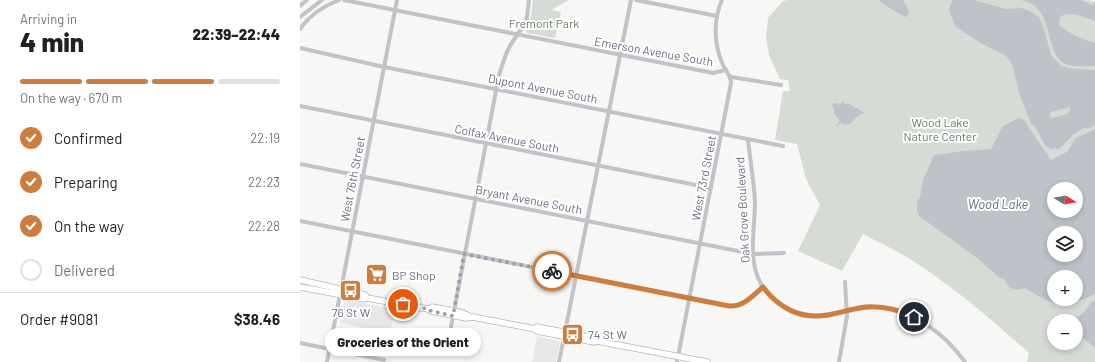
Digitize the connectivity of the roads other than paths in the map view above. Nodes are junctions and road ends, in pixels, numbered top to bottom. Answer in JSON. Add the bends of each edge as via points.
{"nodes":[{"id":1,"x":306,"y":0,"type":"edge"},
{"id":2,"x":339,"y":0,"type":"edge"},
{"id":3,"x":344,"y":0,"type":"edge"},
{"id":4,"x":397,"y":0,"type":"edge"},
{"id":5,"x":529,"y":0,"type":"edge"},
{"id":6,"x":631,"y":0,"type":"edge"},
{"id":7,"x":636,"y":0,"type":"edge"},
{"id":8,"x":722,"y":0,"type":"edge"},
{"id":9,"x":319,"y":1,"type":"edge"},
{"id":10,"x":300,"y":6,"type":"edge"},
{"id":11,"x":395,"y":10,"type":"junction"},
{"id":12,"x":717,"y":16,"type":"junction"},
{"id":13,"x":300,"y":17,"type":"edge"},
{"id":14,"x":300,"y":29,"type":"edge"},
{"id":15,"x":518,"y":35,"type":"junction"},
{"id":16,"x":300,"y":48,"type":"edge"},
{"id":17,"x":620,"y":55,"type":"junction"},
{"id":18,"x":384,"y":67,"type":"junction"},
{"id":19,"x":726,"y":70,"type":"junction"},
{"id":20,"x":731,"y":77,"type":"junction"},
{"id":21,"x":781,"y":85,"type":"dead end"},
{"id":22,"x":496,"y":89,"type":"junction"},
{"id":23,"x":300,"y":106,"type":"edge"},
{"id":24,"x":609,"y":112,"type":"junction"},
{"id":25,"x":373,"y":122,"type":"junction"},
{"id":26,"x":721,"y":134,"type":"junction"},
{"id":27,"x":748,"y":139,"type":"junction"},
{"id":28,"x":486,"y":144,"type":"junction"},
{"id":29,"x":783,"y":146,"type":"dead end"},
{"id":30,"x":300,"y":164,"type":"edge"},
{"id":31,"x":598,"y":166,"type":"junction"},
{"id":32,"x":362,"y":177,"type":"junction"},
{"id":33,"x":711,"y":188,"type":"junction"},
{"id":34,"x":475,"y":199,"type":"junction"},
{"id":35,"x":300,"y":221,"type":"edge"},
{"id":36,"x":587,"y":221,"type":"junction"},
{"id":37,"x":352,"y":232,"type":"junction"},
{"id":38,"x":700,"y":244,"type":"junction"},
{"id":39,"x":784,"y":253,"type":"dead end"},
{"id":40,"x":464,"y":254,"type":"junction"},
{"id":41,"x":753,"y":254,"type":"junction"},
{"id":42,"x":576,"y":276,"type":"junction"},
{"id":43,"x":300,"y":280,"type":"edge"},
{"id":44,"x":845,"y":282,"type":"dead end"},
{"id":45,"x":763,"y":287,"type":"junction"},
{"id":46,"x":300,"y":288,"type":"edge"},
{"id":47,"x":340,"y":293,"type":"junction"},
{"id":48,"x":689,"y":298,"type":"junction"},
{"id":49,"x":846,"y":311,"type":"junction"},
{"id":50,"x":453,"y":314,"type":"junction"},
{"id":51,"x":450,"y":327,"type":"dead end"},
{"id":52,"x":565,"y":334,"type":"junction"},
{"id":53,"x":300,"y":343,"type":"edge"},
{"id":54,"x":329,"y":349,"type":"junction"},
{"id":55,"x":677,"y":359,"type":"edge"},
{"id":56,"x":384,"y":360,"type":"dead end"},
{"id":57,"x":327,"y":362,"type":"edge"},
{"id":58,"x":559,"y":362,"type":"edge"},
{"id":59,"x":706,"y":362,"type":"edge"},
{"id":60,"x":839,"y":362,"type":"edge"},
{"id":61,"x":964,"y":362,"type":"edge"}],
"edges":[{"from":1,"to":10,"type":"street"},
{"from":2,"to":14,"type":"street","via":[[329,4],[305,22]]},
{"from":3,"to":11,"type":"street","name":"Emerson Avenue South"},
{"from":4,"to":11,"type":"street","name":"West 76th Street"},
{"from":5,"to":15,"type":"street","via":[[525,23]]},
{"from":6,"to":17,"type":"street"},
{"from":7,"to":12,"type":"street"},
{"from":8,"to":12,"type":"street"},
{"from":9,"to":13,"type":"street"},
{"from":11,"to":15,"type":"street","name":"Emerson Avenue South"},
{"from":11,"to":18,"type":"street","name":"West 76th Street"},
{"from":12,"to":19,"type":"street","via":[[718,51]]},
{"from":15,"to":17,"type":"street","name":"Emerson Avenue South"},
{"from":15,"to":22,"type":"street","via":[[506,54]]},
{"from":16,"to":18,"type":"street","name":"Dupont Avenue South"},
{"from":17,"to":19,"type":"street","name":"Emerson Avenue South","via":[[713,73]]},
{"from":17,"to":24,"type":"street"},
{"from":18,"to":22,"type":"street","name":"Dupont Avenue South"},
{"from":18,"to":25,"type":"street","name":"West 76th Street"},
{"from":19,"to":20,"type":"street"},
{"from":20,"to":21,"type":"street"},
{"from":20,"to":26,"type":"street","name":"West 73rd Street","via":[[732,83]]},
{"from":22,"to":24,"type":"street","name":"Dupont Avenue South"},
{"from":22,"to":28,"type":"street"},
{"from":23,"to":25,"type":"street","name":"Colfax Avenue South"},
{"from":24,"to":26,"type":"street","name":"Dupont Avenue South"},
{"from":24,"to":31,"type":"street"},
{"from":25,"to":28,"type":"street","name":"Colfax Avenue South"},
{"from":25,"to":32,"type":"street","name":"West 76th Street"},
{"from":26,"to":27,"type":"street","name":"Dupont Avenue South"},
{"from":26,"to":33,"type":"street","name":"West 73rd Street"},
{"from":27,"to":29,"type":"street","name":"Dupont Avenue South"},
{"from":27,"to":41,"type":"street","name":"Oak Grove Boulevard","via":[[754,202]]},
{"from":28,"to":31,"type":"street","name":"Colfax Avenue South"},
{"from":28,"to":34,"type":"street"},
{"from":30,"to":32,"type":"street","name":"Bryant Avenue South"},
{"from":31,"to":33,"type":"street","name":"Colfax Avenue South"},
{"from":31,"to":36,"type":"street"},
{"from":32,"to":34,"type":"street","name":"Bryant Avenue South"},
{"from":32,"to":37,"type":"street","name":"West 76th Street"},
{"from":33,"to":38,"type":"street","name":"West 73rd Street"},
{"from":34,"to":36,"type":"street","name":"Bryant Avenue South"},
{"from":34,"to":40,"type":"street"},
{"from":35,"to":37,"type":"street"},
{"from":36,"to":38,"type":"street","name":"Bryant Avenue South"},
{"from":36,"to":42,"type":"street"},
{"from":37,"to":40,"type":"street"},
{"from":37,"to":47,"type":"street","name":"West 76th Street"},
{"from":38,"to":41,"type":"street","name":"Bryant Avenue South"},
{"from":38,"to":48,"type":"street","name":"West 73rd Street"},
{"from":39,"to":41,"type":"street","name":"Bryant Avenue South"},
{"from":40,"to":42,"type":"street"},
{"from":40,"to":50,"type":"street"},
{"from":41,"to":45,"type":"street","name":"Oak Grove Boulevard","via":[[754,266]]},
{"from":42,"to":48,"type":"street"},
{"from":42,"to":52,"type":"street"},
{"from":43,"to":47,"type":"main road"},
{"from":44,"to":49,"type":"street"},
{"from":45,"to":48,"type":"street","via":[[739,306]]},
{"from":45,"to":49,"type":"street","name":"Oak Grove Boulevard","via":[[776,302],[794,312],[825,316]]},
{"from":46,"to":47,"type":"main road"},
{"from":47,"to":50,"type":"main road","via":[[365,295],[367,298]]},
{"from":47,"to":54,"type":"street","name":"West 76th Street"},
{"from":48,"to":55,"type":"street","name":"West 73rd Street"},
{"from":49,"to":60,"type":"street"},
{"from":49,"to":61,"type":"street","name":"Oak Grove Boulevard","via":[[878,307],[903,312],[925,323],[955,350]]},
{"from":50,"to":51,"type":"street"},
{"from":50,"to":52,"type":"main road"},
{"from":52,"to":55,"type":"main road"},
{"from":52,"to":58,"type":"street"},
{"from":53,"to":54,"type":"street"},
{"from":54,"to":56,"type":"street"},
{"from":54,"to":57,"type":"street","name":"West 76th Street"},
{"from":55,"to":59,"type":"main road"}]}
